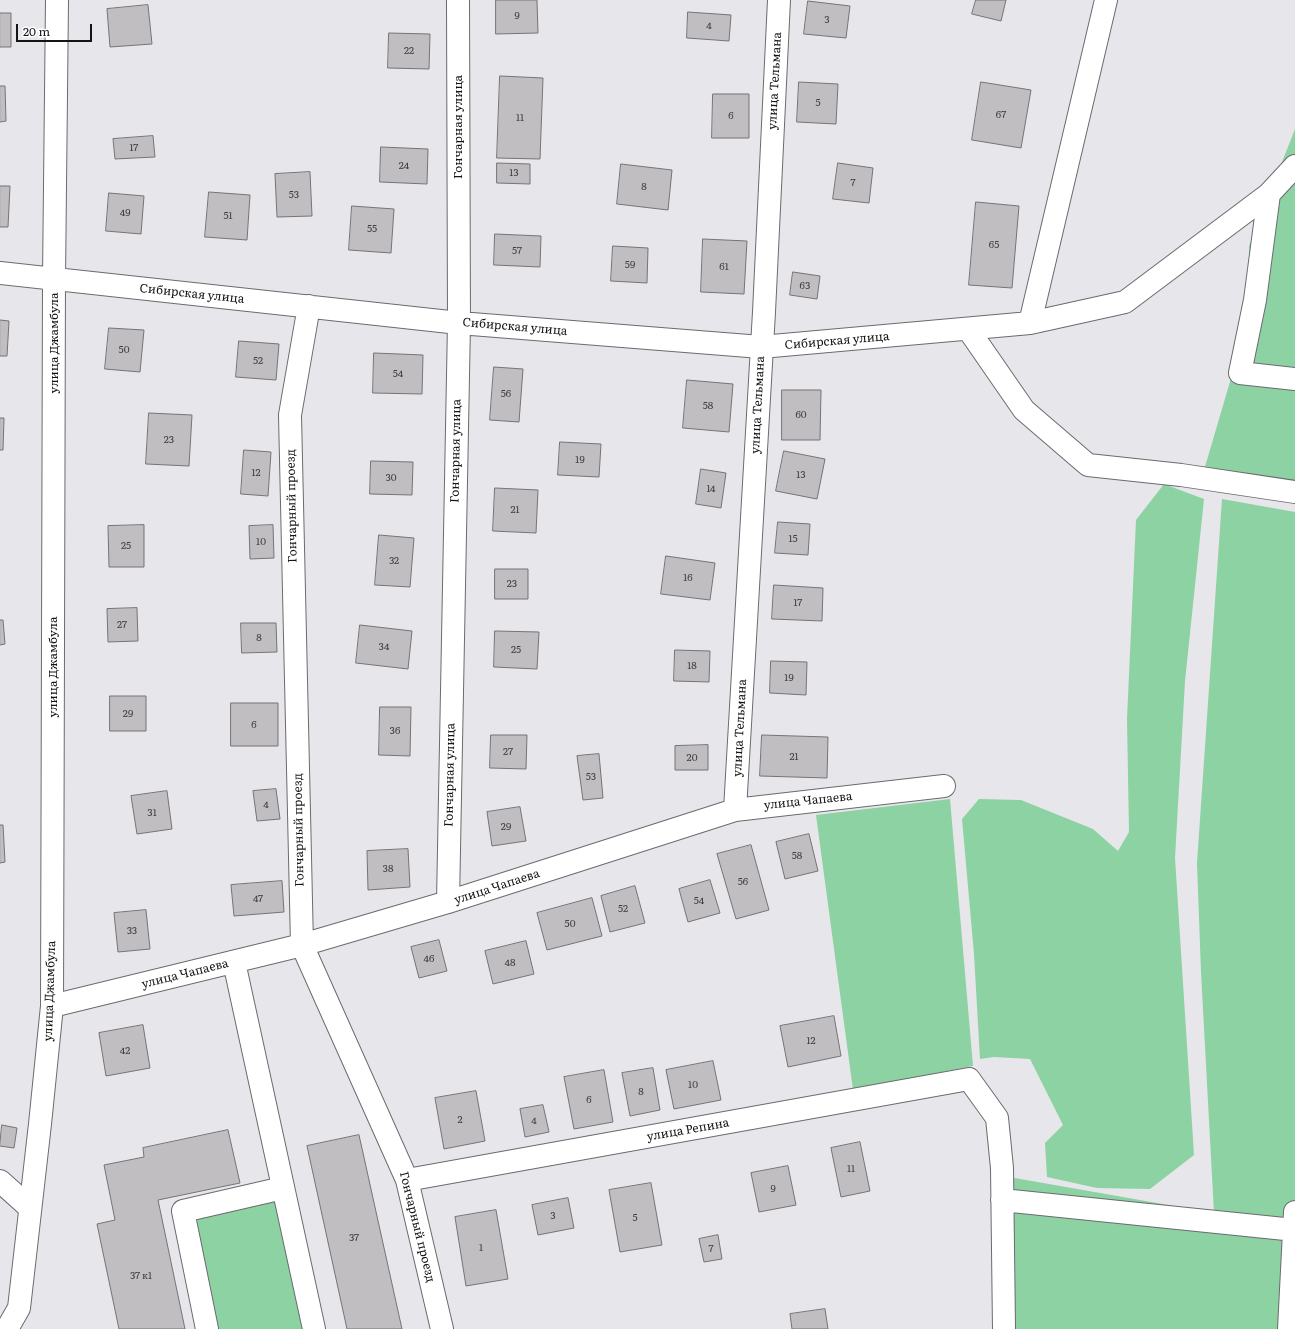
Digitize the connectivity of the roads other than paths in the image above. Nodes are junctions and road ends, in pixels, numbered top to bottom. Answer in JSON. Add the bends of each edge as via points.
{"nodes":[{"id":1,"x":57,"y":0,"type":"edge"},
{"id":2,"x":458,"y":0,"type":"edge"},
{"id":3,"x":779,"y":0,"type":"edge"},
{"id":4,"x":1106,"y":0,"type":"edge"},
{"id":5,"x":1295,"y":166,"type":"edge"},
{"id":6,"x":1270,"y":194,"type":"junction"},
{"id":7,"x":0,"y":272,"type":"edge"},
{"id":8,"x":54,"y":279,"type":"junction"},
{"id":9,"x":309,"y":306,"type":"junction"},
{"id":10,"x":459,"y":323,"type":"junction"},
{"id":11,"x":1030,"y":323,"type":"junction"},
{"id":12,"x":968,"y":329,"type":"junction"},
{"id":13,"x":762,"y":347,"type":"junction"},
{"id":14,"x":1295,"y":379,"type":"edge"},
{"id":15,"x":1295,"y":492,"type":"edge"},
{"id":16,"x":944,"y":786,"type":"dead end"},
{"id":17,"x":735,"y":810,"type":"junction"},
{"id":18,"x":448,"y":902,"type":"junction"},
{"id":19,"x":302,"y":945,"type":"junction"},
{"id":20,"x":234,"y":962,"type":"junction"},
{"id":21,"x":52,"y":1006,"type":"junction"},
{"id":22,"x":407,"y":1180,"type":"junction"},
{"id":23,"x":0,"y":1181,"type":"edge"},
{"id":24,"x":284,"y":1188,"type":"junction"},
{"id":25,"x":1002,"y":1200,"type":"junction"},
{"id":26,"x":30,"y":1208,"type":"junction"},
{"id":27,"x":1294,"y":1224,"type":"edge"},
{"id":28,"x":7,"y":1329,"type":"edge"},
{"id":29,"x":207,"y":1329,"type":"edge"},
{"id":30,"x":314,"y":1329,"type":"edge"},
{"id":31,"x":442,"y":1329,"type":"edge"},
{"id":32,"x":1004,"y":1329,"type":"edge"},
{"id":33,"x":1289,"y":1329,"type":"edge"}],
"edges":[{"from":1,"to":8,"type":"street","name":"улица Джамбула"},
{"from":2,"to":10,"type":"street","name":"Гончарная улица"},
{"from":3,"to":13,"type":"street","name":"улица Тельмана"},
{"from":4,"to":11,"type":"street"},
{"from":5,"to":6,"type":"street","name":"Сибирская улица"},
{"from":6,"to":11,"type":"street","name":"Сибирская улица","via":[[1125,302]]},
{"from":6,"to":14,"type":"street","via":[[1240,373]]},
{"from":7,"to":8,"type":"street","name":"Сибирская улица"},
{"from":8,"to":9,"type":"street","name":"Сибирская улица"},
{"from":8,"to":21,"type":"street","name":"улица Джамбула"},
{"from":9,"to":10,"type":"street","name":"Сибирская улица"},
{"from":9,"to":19,"type":"street","name":"Гончарный проезд","via":[[290,415]]},
{"from":10,"to":13,"type":"street","name":"Сибирская улица"},
{"from":10,"to":18,"type":"street","name":"Гончарная улица"},
{"from":11,"to":12,"type":"street","name":"Сибирская улица"},
{"from":12,"to":13,"type":"street","name":"Сибирская улица"},
{"from":12,"to":15,"type":"street","via":[[1024,410],[1088,466]]},
{"from":13,"to":17,"type":"street","name":"улица Тельмана"},
{"from":16,"to":17,"type":"street","name":"улица Чапаева"},
{"from":17,"to":18,"type":"street","name":"улица Чапаева"},
{"from":18,"to":19,"type":"street","name":"улица Чапаева"},
{"from":19,"to":20,"type":"street","name":"улица Чапаева"},
{"from":19,"to":22,"type":"street","name":"Гончарный проезд"},
{"from":20,"to":21,"type":"street","name":"улица Чапаева"},
{"from":20,"to":24,"type":"street"},
{"from":21,"to":26,"type":"street","name":"улица Джамбула"},
{"from":22,"to":25,"type":"street","name":"улица Репина","via":[[969,1079],[997,1118]]},
{"from":22,"to":31,"type":"street","name":"Гончарный проезд"},
{"from":23,"to":26,"type":"street"},
{"from":24,"to":29,"type":"street","via":[[183,1211]]},
{"from":24,"to":30,"type":"street"},
{"from":25,"to":27,"type":"street"},
{"from":25,"to":32,"type":"street"},
{"from":26,"to":28,"type":"street","name":"улица Джамбула","via":[[19,1308]]},
{"from":27,"to":33,"type":"street"}]}
